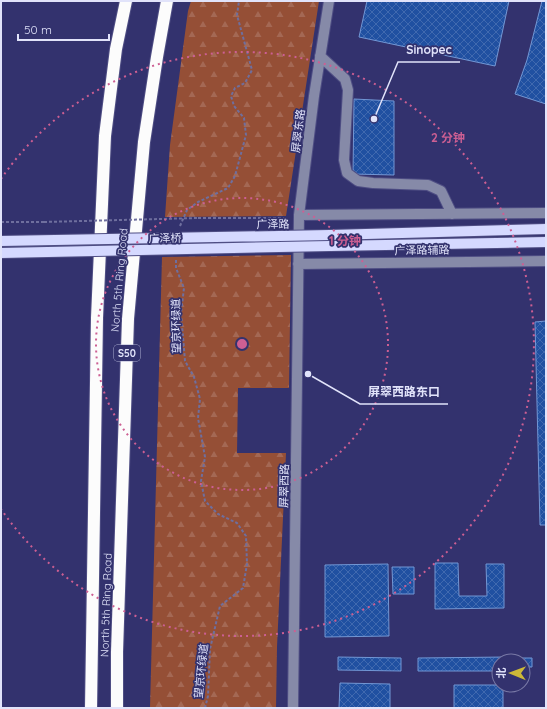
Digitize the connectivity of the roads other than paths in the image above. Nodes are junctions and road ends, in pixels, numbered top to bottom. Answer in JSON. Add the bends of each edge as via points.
{"nodes":[{"id":1,"x":126,"y":1,"type":"edge"},
{"id":2,"x":167,"y":1,"type":"edge"},
{"id":3,"x":329,"y":1,"type":"edge"},
{"id":4,"x":320,"y":56,"type":"junction"},
{"id":5,"x":546,"y":213,"type":"edge"},
{"id":6,"x":452,"y":214,"type":"junction"},
{"id":7,"x":299,"y":217,"type":"junction"},
{"id":8,"x":546,"y":229,"type":"edge"},
{"id":9,"x":1,"y":241,"type":"edge"},
{"id":10,"x":546,"y":242,"type":"edge"},
{"id":11,"x":1,"y":253,"type":"edge"},
{"id":12,"x":546,"y":260,"type":"edge"},
{"id":13,"x":298,"y":264,"type":"junction"},
{"id":14,"x":91,"y":708,"type":"edge"},
{"id":15,"x":117,"y":708,"type":"edge"},
{"id":16,"x":293,"y":708,"type":"edge"}],
"edges":[{"from":1,"to":14,"type":"highway","name":"North 5th Ring Road","via":[[116,49],[105,136],[97,318]]},
{"from":2,"to":15,"type":"highway","name":"North 5th Ring Road","number":"S50","via":[[144,142],[128,319]]},
{"from":3,"to":4,"type":"street","name":"屏翠东路"},
{"from":4,"to":6,"type":"street","via":[[345,79],[348,90],[344,160],[347,173],[358,181],[428,185],[441,191]]},
{"from":4,"to":7,"type":"street","name":"屏翠东路"},
{"from":5,"to":6,"type":"street"},
{"from":6,"to":7,"type":"street"},
{"from":7,"to":13,"type":"street","name":"屏翠东路"},
{"from":8,"to":9,"type":"main road","name":"广泽路","bridge":true},
{"from":10,"to":11,"type":"main road","name":"广泽桥","bridge":true},
{"from":12,"to":13,"type":"street","name":"广泽路辅路"},
{"from":13,"to":16,"type":"street","name":"屏翠西路"}]}
